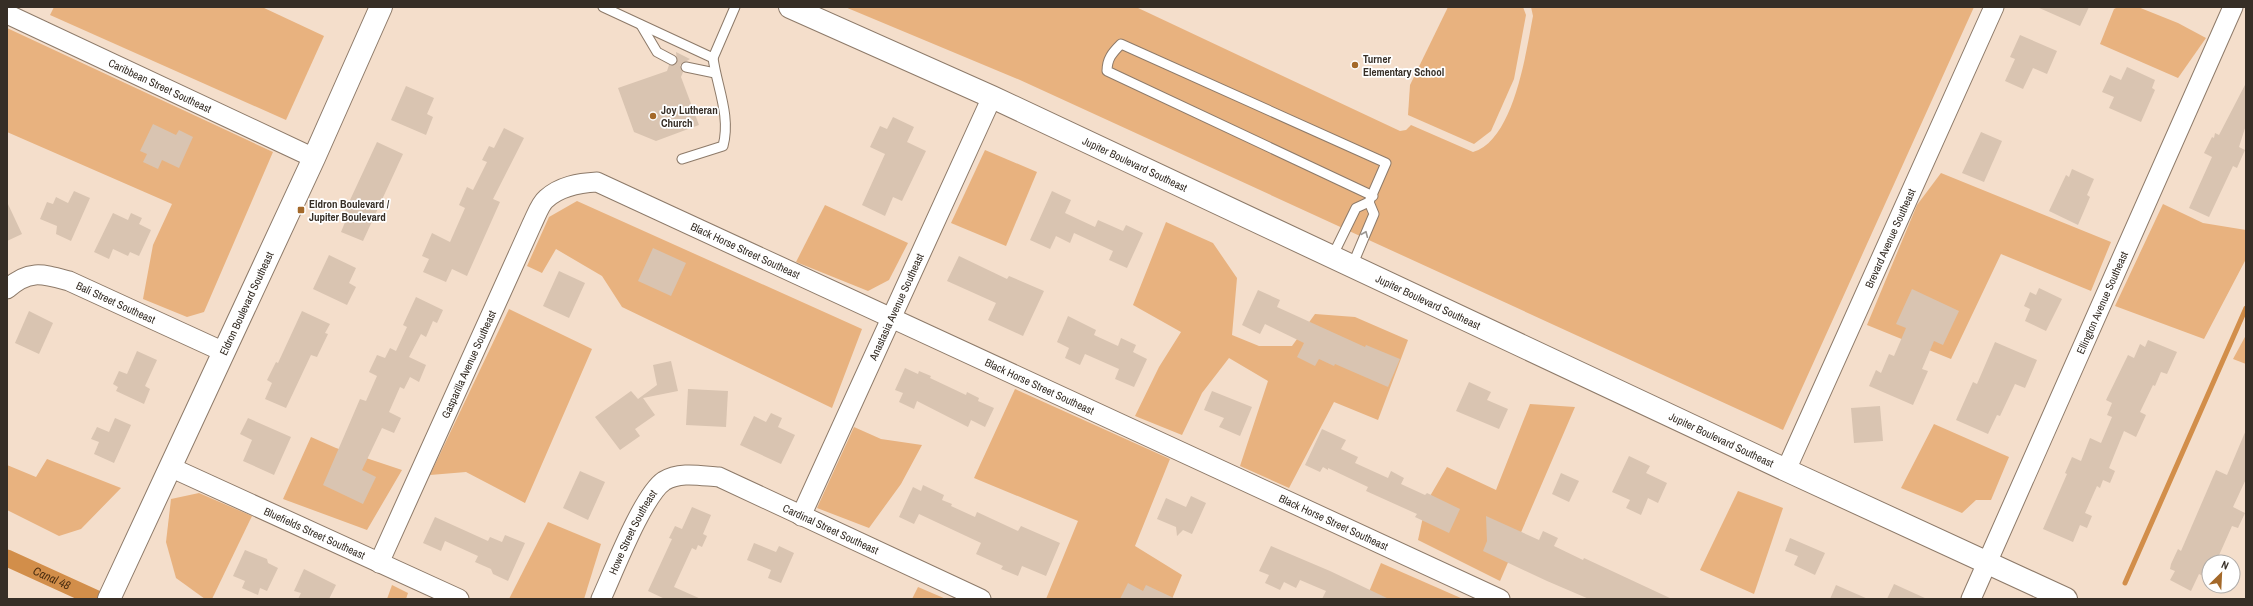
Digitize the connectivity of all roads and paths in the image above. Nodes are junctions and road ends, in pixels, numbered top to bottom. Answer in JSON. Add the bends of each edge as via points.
{"nodes":[{"id":1,"x":381,"y":7,"type":"edge"},
{"id":2,"x":603,"y":7,"type":"edge"},
{"id":3,"x":735,"y":7,"type":"edge"},
{"id":4,"x":790,"y":7,"type":"edge"},
{"id":5,"x":1994,"y":7,"type":"edge"},
{"id":6,"x":2233,"y":7,"type":"edge"},
{"id":7,"x":7,"y":14,"type":"edge"},
{"id":8,"x":642,"y":25,"type":"junction"},
{"id":9,"x":713,"y":58,"type":"junction"},
{"id":10,"x":672,"y":60,"type":"dead end"},
{"id":11,"x":686,"y":67,"type":"dead end"},
{"id":12,"x":715,"y":73,"type":"junction"},
{"id":13,"x":992,"y":97,"type":"junction"},
{"id":14,"x":314,"y":158,"type":"junction"},
{"id":15,"x":682,"y":159,"type":"dead end"},
{"id":16,"x":577,"y":184,"type":"joint"},
{"id":17,"x":1371,"y":199,"type":"junction"},
{"id":18,"x":1332,"y":257,"type":"junction"},
{"id":19,"x":1352,"y":266,"type":"junction"},
{"id":20,"x":7,"y":289,"type":"edge"},
{"id":21,"x":891,"y":319,"type":"junction"},
{"id":22,"x":224,"y":352,"type":"junction"},
{"id":23,"x":170,"y":467,"type":"junction"},
{"id":24,"x":1786,"y":470,"type":"junction"},
{"id":25,"x":677,"y":476,"type":"joint"},
{"id":26,"x":801,"y":516,"type":"junction"},
{"id":27,"x":1987,"y":562,"type":"junction"},
{"id":28,"x":379,"y":563,"type":"junction"},
{"id":29,"x":109,"y":599,"type":"edge"},
{"id":30,"x":459,"y":599,"type":"edge"},
{"id":31,"x":601,"y":599,"type":"edge"},
{"id":32,"x":981,"y":599,"type":"edge"},
{"id":33,"x":1500,"y":599,"type":"edge"},
{"id":34,"x":1971,"y":599,"type":"edge"},
{"id":35,"x":2066,"y":599,"type":"edge"}],
"edges":[{"from":1,"to":14,"type":"street","name":"Eldron Boulevard Southeast"},
{"from":2,"to":8,"type":"lane"},
{"from":3,"to":9,"type":"lane"},
{"from":4,"to":13,"type":"street","name":"Jupiter Boulevard Southeast"},
{"from":5,"to":24,"type":"street","name":"Brevard Avenue Southeast"},
{"from":6,"to":27,"type":"street","name":"Ellington Avenue Southeast"},
{"from":7,"to":14,"type":"street","name":"Caribbean Street Southeast"},
{"from":8,"to":9,"type":"lane"},
{"from":8,"to":10,"type":"lane","via":[[656,52]]},
{"from":9,"to":12,"type":"lane"},
{"from":11,"to":12,"type":"lane"},
{"from":12,"to":15,"type":"lane","via":[[726,118],[727,132],[723,146]]},
{"from":13,"to":18,"type":"street","name":"Jupiter Boulevard Southeast"},
{"from":13,"to":21,"type":"street","name":"Anastasia Avenue Southeast"},
{"from":14,"to":22,"type":"street","name":"Eldron Boulevard Southeast"},
{"from":16,"to":21,"type":"street","name":"Black Horse Street Southeast","via":[[597,182]]},
{"from":16,"to":28,"type":"street","name":"Gasparilla Avenue Southeast","via":[[545,199]]},
{"from":17,"to":17,"type":"lane","via":[[1386,163],[1121,44],[1111,54],[1107,71],[1287,154]]},
{"from":17,"to":18,"type":"lane","via":[[1356,208]]},
{"from":19,"to":17,"type":"lane","one_way":true,"via":[[1374,214]]},
{"from":18,"to":19,"type":"street","name":"Jupiter Boulevard Southeast"},
{"from":19,"to":24,"type":"street","name":"Jupiter Boulevard Southeast"},
{"from":20,"to":22,"type":"street","name":"Bali Street Southeast","via":[[20,278],[45,274],[69,281]]},
{"from":21,"to":26,"type":"street","name":"Anastasia Avenue Southeast"},
{"from":21,"to":33,"type":"street","name":"Black Horse Street Southeast"},
{"from":22,"to":23,"type":"street","name":"Eldron Boulevard Southeast"},
{"from":23,"to":28,"type":"street","name":"Bluefields Street Southeast"},
{"from":23,"to":29,"type":"street","name":"Eldron Boulevard Southeast"},
{"from":24,"to":27,"type":"street","name":"Jupiter Boulevard Southeast"},
{"from":25,"to":26,"type":"street","name":"Cardinal Street Southeast","via":[[718,478]]},
{"from":25,"to":31,"type":"street","name":"Howe Street Southeast","via":[[664,481],[649,497]]},
{"from":26,"to":32,"type":"street","name":"Cardinal Street Southeast"},
{"from":27,"to":34,"type":"street","name":"Ellington Avenue Southeast"},
{"from":27,"to":35,"type":"street","name":"Jupiter Boulevard Southeast"},
{"from":28,"to":30,"type":"street","name":"Bluefields Street Southeast"}]}
